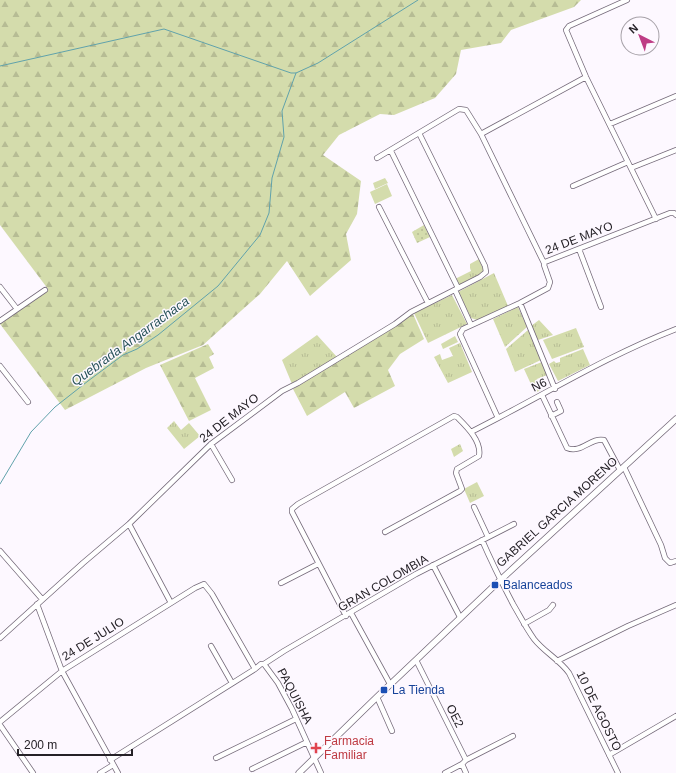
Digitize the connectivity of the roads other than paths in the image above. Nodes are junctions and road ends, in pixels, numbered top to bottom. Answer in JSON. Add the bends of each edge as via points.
{"nodes":[{"id":1,"x":628,"y":0,"type":"edge"},
{"id":2,"x":586,"y":77,"type":"junction"},
{"id":3,"x":676,"y":96,"type":"edge"},
{"id":4,"x":610,"y":124,"type":"junction"},
{"id":5,"x":419,"y":133,"type":"junction"},
{"id":6,"x":481,"y":134,"type":"junction"},
{"id":7,"x":676,"y":150,"type":"edge"},
{"id":8,"x":391,"y":151,"type":"junction"},
{"id":9,"x":377,"y":158,"type":"dead end"},
{"id":10,"x":628,"y":162,"type":"junction"},
{"id":11,"x":631,"y":168,"type":"junction"},
{"id":12,"x":573,"y":186,"type":"dead end"},
{"id":13,"x":379,"y":207,"type":"dead end"},
{"id":14,"x":676,"y":215,"type":"edge"},
{"id":15,"x":656,"y":219,"type":"junction"},
{"id":16,"x":579,"y":249,"type":"junction"},
{"id":17,"x":544,"y":263,"type":"junction"},
{"id":18,"x":0,"y":287,"type":"edge"},
{"id":19,"x":458,"y":288,"type":"junction"},
{"id":20,"x":44,"y":290,"type":"dead end"},
{"id":21,"x":428,"y":303,"type":"junction"},
{"id":22,"x":520,"y":303,"type":"junction"},
{"id":23,"x":601,"y":307,"type":"dead end"},
{"id":24,"x":16,"y":309,"type":"junction"},
{"id":25,"x":0,"y":321,"type":"edge"},
{"id":26,"x":472,"y":325,"type":"junction"},
{"id":27,"x":676,"y":329,"type":"edge"},
{"id":28,"x":0,"y":366,"type":"edge"},
{"id":29,"x":555,"y":389,"type":"junction"},
{"id":30,"x":542,"y":395,"type":"junction"},
{"id":31,"x":28,"y":402,"type":"dead end"},
{"id":32,"x":557,"y":402,"type":"dead end"},
{"id":33,"x":551,"y":416,"type":"junction"},
{"id":34,"x":498,"y":418,"type":"junction"},
{"id":35,"x":676,"y":419,"type":"edge"},
{"id":36,"x":471,"y":432,"type":"junction"},
{"id":37,"x":211,"y":444,"type":"junction"},
{"id":38,"x":622,"y":468,"type":"junction"},
{"id":39,"x":232,"y":480,"type":"dead end"},
{"id":40,"x":474,"y":507,"type":"dead end"},
{"id":41,"x":130,"y":524,"type":"junction"},
{"id":42,"x":514,"y":524,"type":"dead end"},
{"id":43,"x":385,"y":532,"type":"dead end"},
{"id":44,"x":488,"y":537,"type":"junction"},
{"id":45,"x":482,"y":540,"type":"junction"},
{"id":46,"x":0,"y":551,"type":"edge"},
{"id":47,"x":676,"y":561,"type":"edge"},
{"id":48,"x":318,"y":564,"type":"junction"},
{"id":49,"x":433,"y":565,"type":"junction"},
{"id":50,"x":500,"y":580,"type":"junction"},
{"id":51,"x":281,"y":583,"type":"dead end"},
{"id":52,"x":42,"y":599,"type":"junction"},
{"id":53,"x":171,"y":603,"type":"junction"},
{"id":54,"x":37,"y":604,"type":"junction"},
{"id":55,"x":553,"y":605,"type":"dead end"},
{"id":56,"x":675,"y":607,"type":"edge"},
{"id":57,"x":351,"y":613,"type":"junction"},
{"id":58,"x":346,"y":616,"type":"junction"},
{"id":59,"x":460,"y":617,"type":"junction"},
{"id":60,"x":524,"y":624,"type":"junction"},
{"id":61,"x":0,"y":638,"type":"edge"},
{"id":62,"x":211,"y":646,"type":"dead end"},
{"id":63,"x":416,"y":660,"type":"junction"},
{"id":64,"x":557,"y":661,"type":"junction"},
{"id":65,"x":264,"y":664,"type":"junction"},
{"id":66,"x":255,"y":669,"type":"junction"},
{"id":67,"x":62,"y":671,"type":"junction"},
{"id":68,"x":232,"y":683,"type":"junction"},
{"id":69,"x":390,"y":684,"type":"junction"},
{"id":70,"x":377,"y":697,"type":"junction"},
{"id":71,"x":676,"y":716,"type":"edge"},
{"id":72,"x":296,"y":719,"type":"junction"},
{"id":73,"x":0,"y":723,"type":"edge"},
{"id":74,"x":392,"y":731,"type":"dead end"},
{"id":75,"x":513,"y":736,"type":"dead end"},
{"id":76,"x":307,"y":742,"type":"junction"},
{"id":77,"x":609,"y":755,"type":"junction"},
{"id":78,"x":216,"y":758,"type":"dead end"},
{"id":79,"x":315,"y":758,"type":"junction"},
{"id":80,"x":466,"y":760,"type":"junction"},
{"id":81,"x":111,"y":762,"type":"junction"},
{"id":82,"x":462,"y":764,"type":"junction"},
{"id":83,"x":252,"y":769,"type":"dead end"},
{"id":84,"x":33,"y":773,"type":"edge"},
{"id":85,"x":100,"y":773,"type":"edge"},
{"id":86,"x":118,"y":773,"type":"edge"},
{"id":87,"x":300,"y":773,"type":"edge"},
{"id":88,"x":322,"y":773,"type":"edge"},
{"id":89,"x":445,"y":773,"type":"edge"},
{"id":90,"x":466,"y":773,"type":"edge"},
{"id":91,"x":618,"y":773,"type":"edge"}],
"edges":[{"from":1,"to":2,"type":"street","via":[[568,26],[567,33]]},
{"from":2,"to":4,"type":"street"},
{"from":2,"to":6,"type":"street"},
{"from":3,"to":4,"type":"street"},
{"from":4,"to":10,"type":"street"},
{"from":5,"to":6,"type":"street","via":[[462,108],[466,110]]},
{"from":5,"to":8,"type":"street"},
{"from":5,"to":19,"type":"street","name":"24 DE MAYO","via":[[485,266],[486,272],[482,276]]},
{"from":6,"to":17,"type":"street"},
{"from":7,"to":11,"type":"street"},
{"from":8,"to":9,"type":"street"},
{"from":8,"to":19,"type":"street"},
{"from":10,"to":11,"type":"street"},
{"from":10,"to":12,"type":"street"},
{"from":11,"to":15,"type":"street"},
{"from":13,"to":21,"type":"street"},
{"from":14,"to":15,"type":"street","name":"24 DE MAYO","via":[[670,213]]},
{"from":15,"to":16,"type":"street","name":"24 DE MAYO"},
{"from":16,"to":17,"type":"street","name":"24 DE MAYO"},
{"from":16,"to":23,"type":"street"},
{"from":17,"to":22,"type":"street","name":"24 DE MAYO","via":[[550,286]]},
{"from":18,"to":24,"type":"street"},
{"from":19,"to":21,"type":"street","name":"24 DE MAYO"},
{"from":19,"to":26,"type":"street"},
{"from":20,"to":24,"type":"street"},
{"from":21,"to":37,"type":"street","name":"24 DE MAYO","via":[[282,391]]},
{"from":22,"to":26,"type":"street"},
{"from":22,"to":29,"type":"street"},
{"from":24,"to":25,"type":"street"},
{"from":26,"to":34,"type":"street","via":[[461,331],[461,339]]},
{"from":27,"to":29,"type":"street","name":"N6","via":[[617,354]]},
{"from":28,"to":31,"type":"street"},
{"from":29,"to":30,"type":"street","name":"N6"},
{"from":30,"to":33,"type":"street"},
{"from":30,"to":34,"type":"street","name":"N6"},
{"from":32,"to":33,"type":"street","via":[[561,411]]},
{"from":33,"to":38,"type":"street","via":[[568,448],[579,449],[604,440]]},
{"from":34,"to":36,"type":"street","name":"N6"},
{"from":35,"to":38,"type":"street","name":"GABRIEL GARCIA MORENO"},
{"from":36,"to":43,"type":"street","via":[[480,452],[474,460],[457,469],[462,486],[460,491]]},
{"from":36,"to":48,"type":"street","via":[[454,416],[294,506],[292,512]]},
{"from":37,"to":39,"type":"street"},
{"from":37,"to":41,"type":"street","name":"24 DE MAYO"},
{"from":38,"to":47,"type":"street","via":[[665,558],[670,563]]},
{"from":38,"to":50,"type":"street","name":"GABRIEL GARCIA MORENO"},
{"from":40,"to":44,"type":"street"},
{"from":41,"to":52,"type":"street","name":"24 DE MAYO"},
{"from":41,"to":53,"type":"street"},
{"from":42,"to":44,"type":"street","name":"GRAN COLOMBIA"},
{"from":44,"to":45,"type":"street","name":"GRAN COLOMBIA"},
{"from":45,"to":49,"type":"street","name":"GRAN COLOMBIA"},
{"from":45,"to":50,"type":"street","name":"10 DE AGOSTO"},
{"from":46,"to":52,"type":"street"},
{"from":48,"to":51,"type":"street"},
{"from":48,"to":58,"type":"street"},
{"from":49,"to":57,"type":"street","name":"GRAN COLOMBIA"},
{"from":49,"to":59,"type":"street"},
{"from":50,"to":59,"type":"street","name":"GABRIEL GARCIA MORENO"},
{"from":50,"to":60,"type":"street","name":"10 DE AGOSTO"},
{"from":52,"to":54,"type":"street","name":"24 DE MAYO"},
{"from":53,"to":66,"type":"street","name":"24 DE JULIO","via":[[204,584]]},
{"from":53,"to":67,"type":"street","name":"24 DE JULIO"},
{"from":54,"to":61,"type":"street","name":"24 DE MAYO"},
{"from":54,"to":67,"type":"street"},
{"from":55,"to":60,"type":"street"},
{"from":56,"to":64,"type":"street","via":[[628,626]]},
{"from":57,"to":58,"type":"street","name":"GRAN COLOMBIA"},
{"from":57,"to":69,"type":"street"},
{"from":58,"to":65,"type":"street","name":"GRAN COLOMBIA"},
{"from":59,"to":63,"type":"street","name":"GABRIEL GARCIA MORENO"},
{"from":60,"to":64,"type":"street","name":"10 DE AGOSTO","via":[[545,652]]},
{"from":62,"to":68,"type":"street"},
{"from":63,"to":69,"type":"street","name":"GABRIEL GARCIA MORENO"},
{"from":63,"to":80,"type":"street","name":"OE2"},
{"from":64,"to":77,"type":"street","name":"10 DE AGOSTO","via":[[570,673]]},
{"from":65,"to":66,"type":"street","name":"PAQUISHA"},
{"from":65,"to":72,"type":"street","name":"PAQUISHA","via":[[278,683]]},
{"from":66,"to":68,"type":"street"},
{"from":67,"to":73,"type":"street","name":"24 DE JULIO"},
{"from":67,"to":81,"type":"street"},
{"from":68,"to":81,"type":"street"},
{"from":69,"to":70,"type":"street","name":"GABRIEL GARCIA MORENO"},
{"from":70,"to":74,"type":"street"},
{"from":70,"to":79,"type":"street","name":"GABRIEL GARCIA MORENO"},
{"from":71,"to":77,"type":"street"},
{"from":72,"to":76,"type":"street","name":"PAQUISHA"},
{"from":72,"to":78,"type":"street"},
{"from":73,"to":84,"type":"street"},
{"from":75,"to":80,"type":"street"},
{"from":76,"to":79,"type":"street","name":"PAQUISHA"},
{"from":76,"to":83,"type":"street"},
{"from":77,"to":91,"type":"street","name":"10 DE AGOSTO"},
{"from":79,"to":87,"type":"street","name":"GABRIEL GARCIA MORENO"},
{"from":79,"to":88,"type":"street","name":"PAQUISHA"},
{"from":80,"to":82,"type":"street"},
{"from":81,"to":85,"type":"street"},
{"from":81,"to":86,"type":"street"},
{"from":82,"to":89,"type":"street"},
{"from":82,"to":90,"type":"street"}]}
